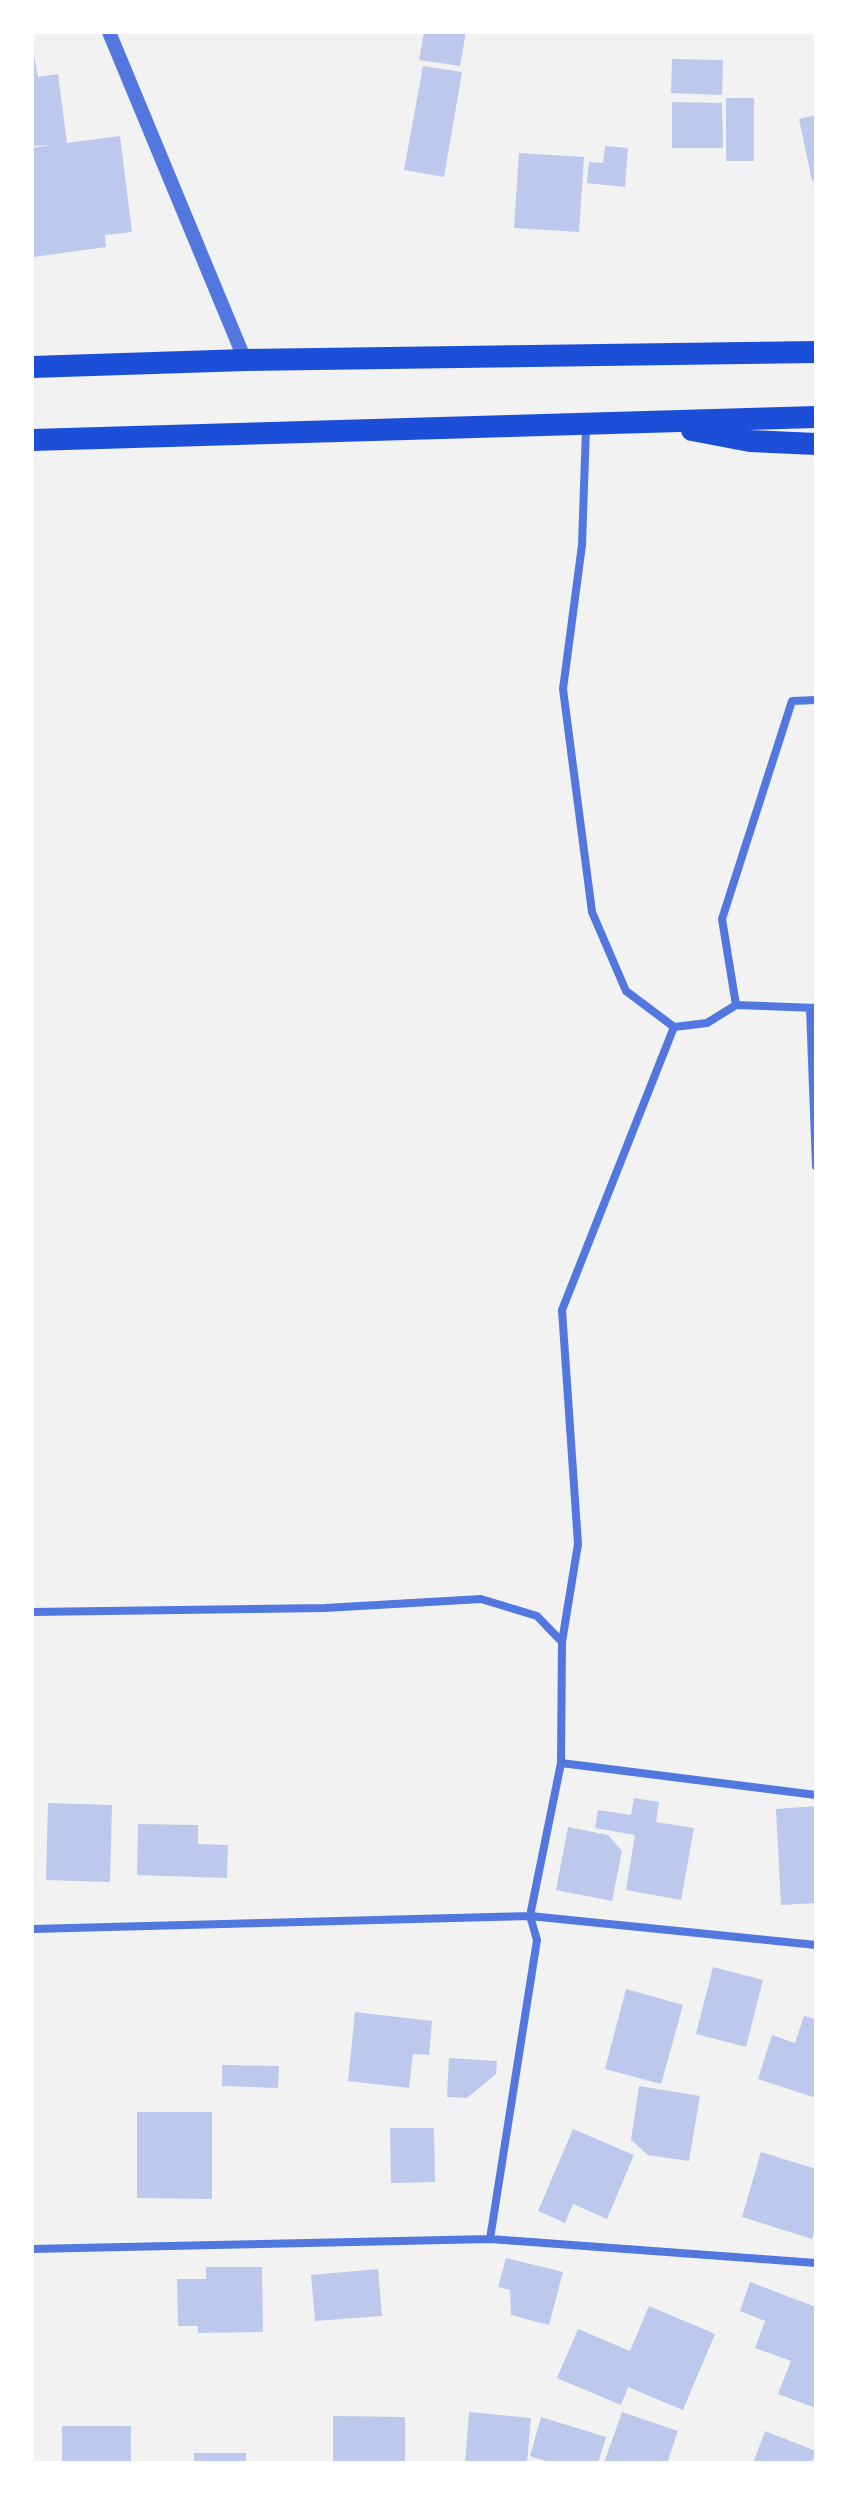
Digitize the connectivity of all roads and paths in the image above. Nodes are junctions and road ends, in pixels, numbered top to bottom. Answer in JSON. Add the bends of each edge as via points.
{"nodes":[{"id":1,"x":109,"y":32,"type":"edge"},
{"id":2,"x":816,"y":352,"type":"edge"},
{"id":3,"x":245,"y":360,"type":"junction"},
{"id":4,"x":32,"y":367,"type":"edge"},
{"id":5,"x":816,"y":417,"type":"edge"},
{"id":6,"x":647,"y":421,"type":"junction"},
{"id":7,"x":587,"y":423,"type":"junction"},
{"id":8,"x":32,"y":440,"type":"edge"},
{"id":9,"x":816,"y":444,"type":"edge"},
{"id":10,"x":816,"y":700,"type":"edge"},
{"id":11,"x":736,"y":1005,"type":"junction"},
{"id":12,"x":813,"y":1008,"type":"edge"},
{"id":13,"x":674,"y":1027,"type":"junction"},
{"id":14,"x":816,"y":1166,"type":"edge"},
{"id":15,"x":32,"y":1612,"type":"edge"},
{"id":16,"x":562,"y":1642,"type":"junction"},
{"id":17,"x":561,"y":1763,"type":"junction"},
{"id":18,"x":816,"y":1795,"type":"edge"},
{"id":19,"x":530,"y":1916,"type":"junction"},
{"id":20,"x":32,"y":1929,"type":"edge"},
{"id":21,"x":816,"y":1945,"type":"edge"},
{"id":22,"x":490,"y":2239,"type":"junction"},
{"id":23,"x":32,"y":2249,"type":"edge"},
{"id":24,"x":816,"y":2263,"type":"edge"}],
"edges":[{"from":1,"to":3,"type":"street"},
{"from":2,"to":3,"type":"highway"},
{"from":3,"to":4,"type":"highway"},
{"from":5,"to":6,"type":"highway"},
{"from":6,"to":7,"type":"highway"},
{"from":6,"to":9,"type":"highway","via":[[750,441]]},
{"from":7,"to":8,"type":"highway"},
{"from":7,"to":13,"type":"street","via":[[582,545],[563,689],[592,912],[626,991]]},
{"from":10,"to":11,"type":"street","via":[[792,701],[722,919]]},
{"from":11,"to":12,"type":"street"},
{"from":11,"to":13,"type":"street","via":[[707,1023]]},
{"from":12,"to":14,"type":"street"},
{"from":13,"to":16,"type":"street","via":[[562,1310],[578,1544]]},
{"from":15,"to":16,"type":"street","via":[[325,1608],[481,1599],[537,1616]]},
{"from":16,"to":17,"type":"street"},
{"from":17,"to":18,"type":"street"},
{"from":17,"to":19,"type":"street"},
{"from":19,"to":20,"type":"street"},
{"from":19,"to":21,"type":"street"},
{"from":19,"to":22,"type":"street","via":[[537,1940]]},
{"from":22,"to":23,"type":"street"},
{"from":22,"to":24,"type":"street"}]}
